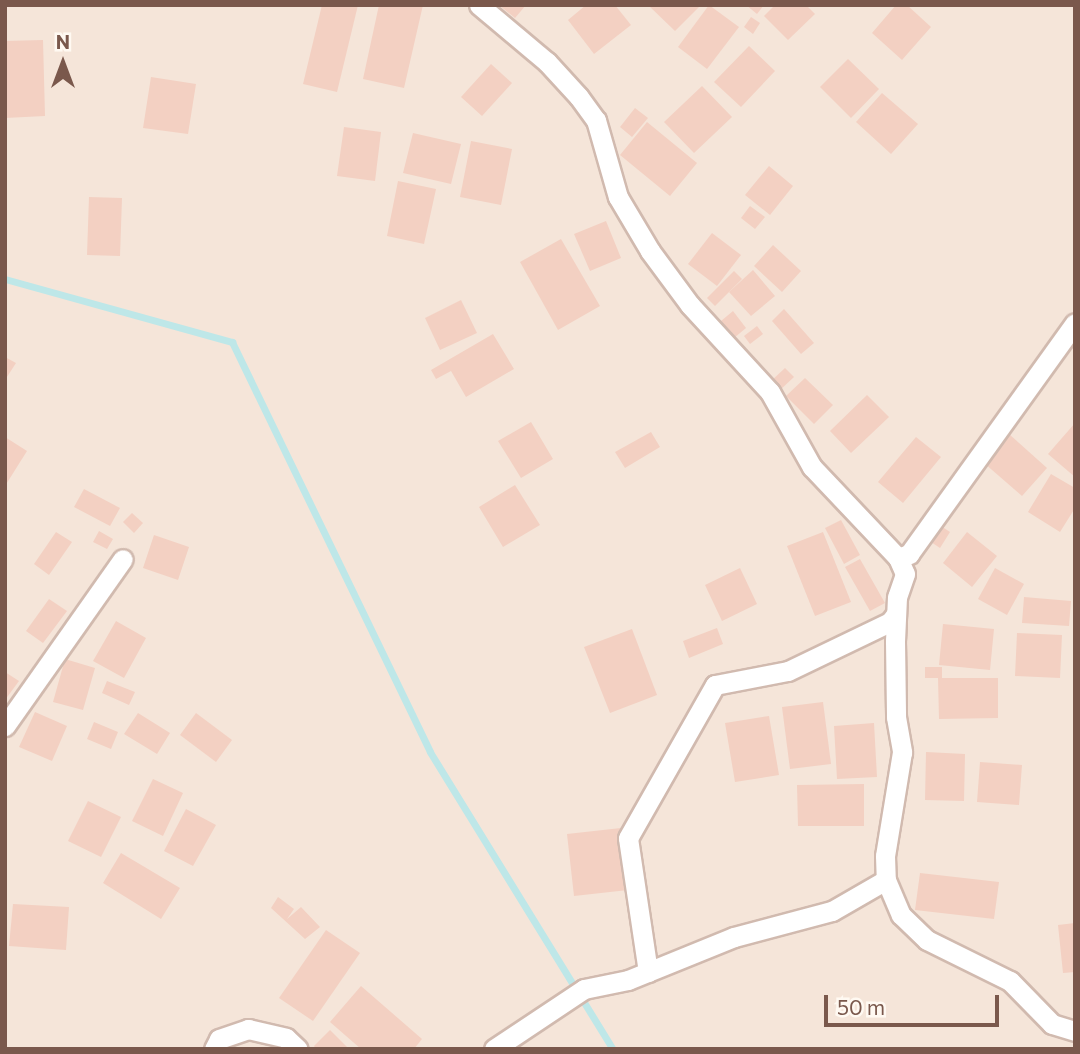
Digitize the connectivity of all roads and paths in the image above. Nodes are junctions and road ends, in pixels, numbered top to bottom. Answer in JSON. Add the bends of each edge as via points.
{"nodes":[{"id":1,"x":479,"y":5,"type":"edge"},
{"id":2,"x":1075,"y":323,"type":"edge"},
{"id":3,"x":898,"y":558,"type":"junction"},
{"id":4,"x":123,"y":559,"type":"dead end"},
{"id":5,"x":896,"y":614,"type":"junction"},
{"id":6,"x":5,"y":726,"type":"edge"},
{"id":7,"x":886,"y":880,"type":"junction"},
{"id":8,"x":648,"y":972,"type":"junction"},
{"id":9,"x":1075,"y":1031,"type":"edge"},
{"id":10,"x":214,"y":1049,"type":"edge"},
{"id":11,"x":298,"y":1049,"type":"edge"},
{"id":12,"x":494,"y":1049,"type":"edge"}],
"edges":[{"from":1,"to":3,"type":"street","via":[[547,62],[579,97],[596,120],[618,197],[650,251],[690,305],[770,392],[812,467],[845,508]]},
{"from":2,"to":3,"type":"street","via":[[909,554]]},
{"from":3,"to":5,"type":"street","via":[[905,574]]},
{"from":4,"to":6,"type":"street"},
{"from":5,"to":7,"type":"street","via":[[896,717],[902,752],[889,822]]},
{"from":5,"to":8,"type":"street","via":[[890,622],[789,671],[715,685],[628,838]]},
{"from":7,"to":8,"type":"street","via":[[832,911],[734,937]]},
{"from":7,"to":9,"type":"street","via":[[901,915],[927,940],[991,968],[1052,1024]]},
{"from":8,"to":12,"type":"street","via":[[574,994]]},
{"from":10,"to":11,"type":"street","via":[[219,1039],[248,1029],[286,1038]]}]}
